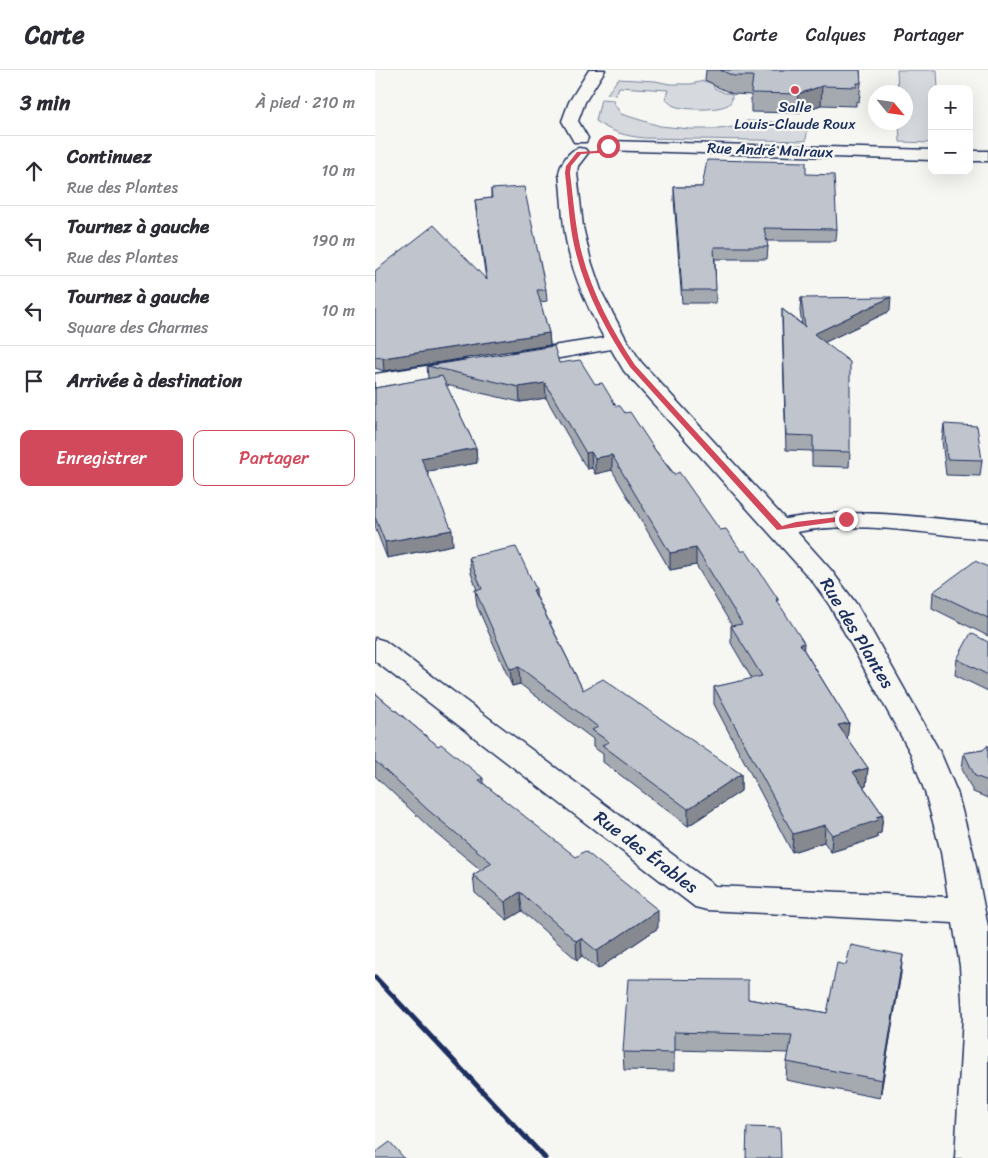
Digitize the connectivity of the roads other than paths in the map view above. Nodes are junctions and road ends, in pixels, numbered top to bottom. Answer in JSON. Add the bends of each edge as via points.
{"nodes":[{"id":1,"x":597,"y":70,"type":"edge"},
{"id":2,"x":580,"y":145,"type":"junction"},
{"id":3,"x":928,"y":155,"type":"edge"},
{"id":4,"x":973,"y":156,"type":"edge"},
{"id":5,"x":988,"y":156,"type":"edge"},
{"id":6,"x":617,"y":342,"type":"junction"},
{"id":7,"x":375,"y":381,"type":"edge"},
{"id":8,"x":780,"y":528,"type":"junction"},
{"id":9,"x":988,"y":531,"type":"edge"},
{"id":10,"x":375,"y":647,"type":"edge"},
{"id":11,"x":969,"y":911,"type":"junction"},
{"id":12,"x":975,"y":1158,"type":"edge"}],
"edges":[{"from":1,"to":2,"type":"street","via":[[569,121]]},
{"from":2,"to":3,"type":"street","name":"Rue André Malraux","via":[[597,152],[608,146]]},
{"from":2,"to":6,"type":"street","name":"Rue des Plantes","via":[[568,173],[577,245],[599,311]]},
{"from":4,"to":5,"type":"street"},
{"from":6,"to":7,"type":"street"},
{"from":6,"to":8,"type":"street","name":"Rue des Plantes","via":[[632,366]]},
{"from":8,"to":9,"type":"street","via":[[846,519]]},
{"from":8,"to":11,"type":"street","name":"Rue des Plantes","via":[[843,605],[926,754],[941,792]]},
{"from":10,"to":11,"type":"street","name":"Rue des Érables","via":[[707,898]]},
{"from":11,"to":12,"type":"street","name":"Rue des Plantes","via":[[978,966],[981,1016]]}]}
